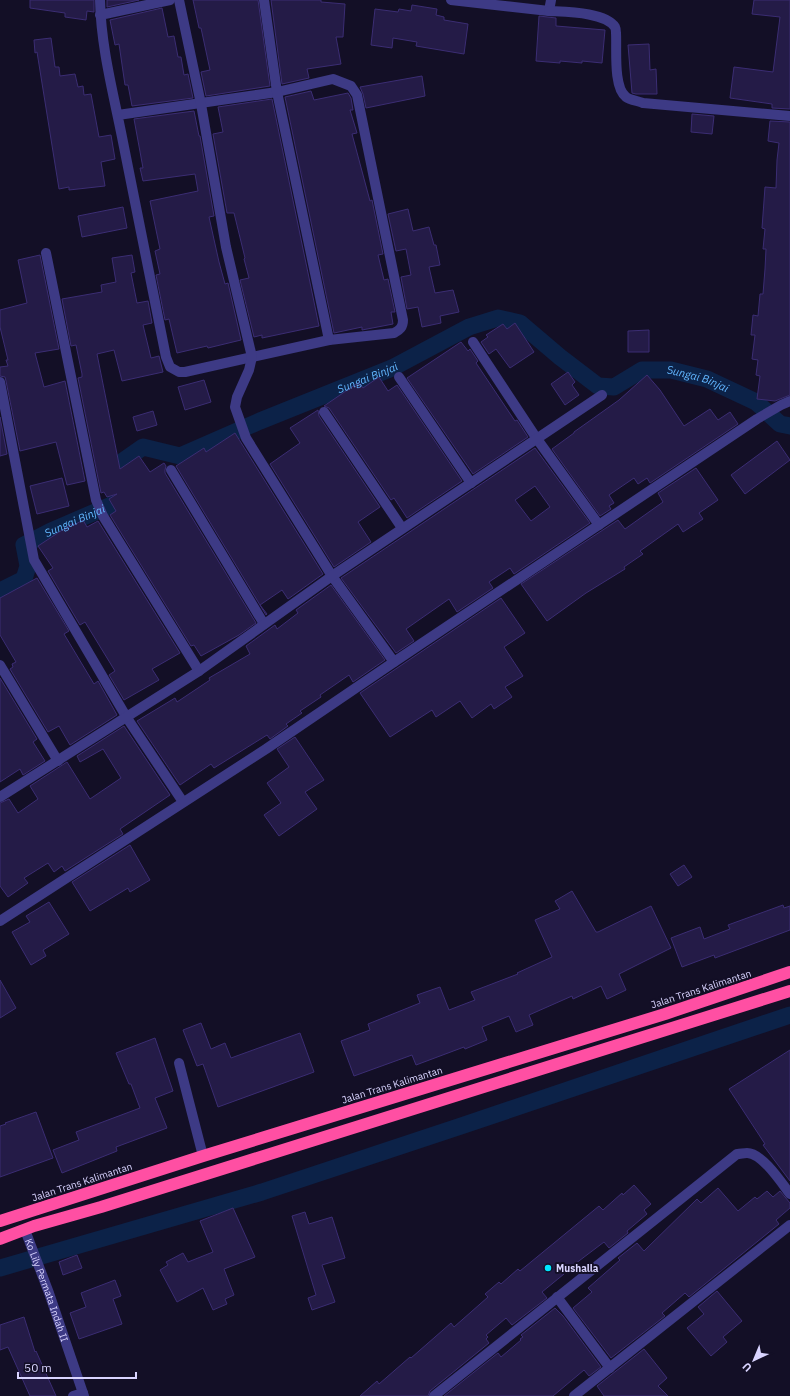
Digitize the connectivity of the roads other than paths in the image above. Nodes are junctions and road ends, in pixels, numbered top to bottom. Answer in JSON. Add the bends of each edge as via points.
{"nodes":[{"id":1,"x":100,"y":0,"type":"edge"},
{"id":2,"x":170,"y":0,"type":"edge"},
{"id":3,"x":179,"y":0,"type":"edge"},
{"id":4,"x":264,"y":0,"type":"edge"},
{"id":5,"x":451,"y":0,"type":"edge"},
{"id":6,"x":551,"y":0,"type":"edge"},
{"id":7,"x":549,"y":11,"type":"junction"},
{"id":8,"x":100,"y":15,"type":"junction"},
{"id":9,"x":276,"y":92,"type":"junction"},
{"id":10,"x":201,"y":104,"type":"junction"},
{"id":11,"x":118,"y":115,"type":"junction"},
{"id":12,"x":790,"y":116,"type":"edge"},
{"id":13,"x":46,"y":253,"type":"dead end"},
{"id":14,"x":329,"y":340,"type":"junction"},
{"id":15,"x":473,"y":342,"type":"dead end"},
{"id":16,"x":252,"y":358,"type":"junction"},
{"id":17,"x":399,"y":377,"type":"dead end"},
{"id":18,"x":0,"y":382,"type":"edge"},
{"id":19,"x":602,"y":395,"type":"dead end"},
{"id":20,"x":785,"y":403,"type":"edge"},
{"id":21,"x":324,"y":412,"type":"dead end"},
{"id":22,"x":537,"y":439,"type":"junction"},
{"id":23,"x":171,"y":470,"type":"dead end"},
{"id":24,"x":471,"y":483,"type":"junction"},
{"id":25,"x":599,"y":525,"type":"junction"},
{"id":26,"x":402,"y":528,"type":"junction"},
{"id":27,"x":332,"y":576,"type":"junction"},
{"id":28,"x":264,"y":624,"type":"junction"},
{"id":29,"x":394,"y":662,"type":"junction"},
{"id":30,"x":0,"y":665,"type":"edge"},
{"id":31,"x":199,"y":671,"type":"junction"},
{"id":32,"x":127,"y":718,"type":"junction"},
{"id":33,"x":58,"y":761,"type":"junction"},
{"id":34,"x":0,"y":796,"type":"edge"},
{"id":35,"x":183,"y":802,"type":"junction"},
{"id":36,"x":0,"y":921,"type":"edge"},
{"id":37,"x":790,"y":963,"type":"edge"},
{"id":38,"x":790,"y":972,"type":"edge"},
{"id":39,"x":775,"y":977,"type":"junction"},
{"id":40,"x":790,"y":991,"type":"edge"},
{"id":41,"x":179,"y":1063,"type":"dead end"},
{"id":42,"x":203,"y":1156,"type":"junction"},
{"id":43,"x":790,"y":1194,"type":"edge"},
{"id":44,"x":0,"y":1221,"type":"edge"},
{"id":45,"x":790,"y":1225,"type":"edge"},
{"id":46,"x":26,"y":1234,"type":"junction"},
{"id":47,"x":0,"y":1239,"type":"edge"},
{"id":48,"x":557,"y":1297,"type":"junction"},
{"id":49,"x":610,"y":1368,"type":"junction"},
{"id":50,"x":80,"y":1395,"type":"edge"},
{"id":51,"x":434,"y":1396,"type":"edge"},
{"id":52,"x":574,"y":1396,"type":"edge"}],
"edges":[{"from":1,"to":8,"type":"street"},
{"from":2,"to":8,"type":"street"},
{"from":3,"to":10,"type":"street"},
{"from":4,"to":9,"type":"street"},
{"from":5,"to":7,"type":"street"},
{"from":6,"to":7,"type":"street"},
{"from":7,"to":12,"type":"street","via":[[592,15],[603,18],[615,27],[618,80],[620,91],[626,98],[644,103]]},
{"from":8,"to":11,"type":"street","via":[[107,69]]},
{"from":9,"to":10,"type":"street"},
{"from":9,"to":14,"type":"street"},
{"from":9,"to":14,"type":"street","via":[[333,79],[351,86],[357,95],[403,325],[394,333]]},
{"from":10,"to":11,"type":"street"},
{"from":10,"to":16,"type":"street","via":[[226,247]]},
{"from":11,"to":16,"type":"street","via":[[170,367],[185,372]]},
{"from":13,"to":31,"type":"street","via":[[96,500],[103,516]]},
{"from":14,"to":16,"type":"street"},
{"from":15,"to":22,"type":"street"},
{"from":16,"to":27,"type":"street","via":[[235,407],[246,438]]},
{"from":17,"to":24,"type":"street"},
{"from":18,"to":32,"type":"street","via":[[34,560]]},
{"from":19,"to":22,"type":"street"},
{"from":20,"to":25,"type":"street"},
{"from":21,"to":26,"type":"street"},
{"from":22,"to":24,"type":"street"},
{"from":22,"to":25,"type":"street"},
{"from":23,"to":28,"type":"street"},
{"from":24,"to":26,"type":"street"},
{"from":25,"to":29,"type":"street"},
{"from":26,"to":27,"type":"street"},
{"from":27,"to":28,"type":"street"},
{"from":27,"to":29,"type":"street"},
{"from":28,"to":31,"type":"street"},
{"from":29,"to":35,"type":"street"},
{"from":30,"to":33,"type":"street"},
{"from":31,"to":32,"type":"street"},
{"from":32,"to":33,"type":"street"},
{"from":32,"to":35,"type":"street"},
{"from":33,"to":34,"type":"street"},
{"from":35,"to":36,"type":"street"},
{"from":37,"to":39,"type":"highway"},
{"from":38,"to":39,"type":"highway","name":"Jalan Trans Kalimantan"},
{"from":39,"to":42,"type":"highway","name":"Jalan Trans Kalimantan","via":[[658,1016]]},
{"from":40,"to":46,"type":"highway"},
{"from":41,"to":42,"type":"street"},
{"from":42,"to":44,"type":"highway","name":"Jalan Trans Kalimantan"},
{"from":43,"to":48,"type":"street","via":[[768,1165],[759,1158],[748,1152],[737,1154]]},
{"from":45,"to":49,"type":"street"},
{"from":46,"to":47,"type":"highway"},
{"from":46,"to":50,"type":"street","name":"Ko Lily Permata Indah II","via":[[50,1293]]},
{"from":48,"to":49,"type":"street"},
{"from":48,"to":51,"type":"street"},
{"from":49,"to":52,"type":"street"}]}
